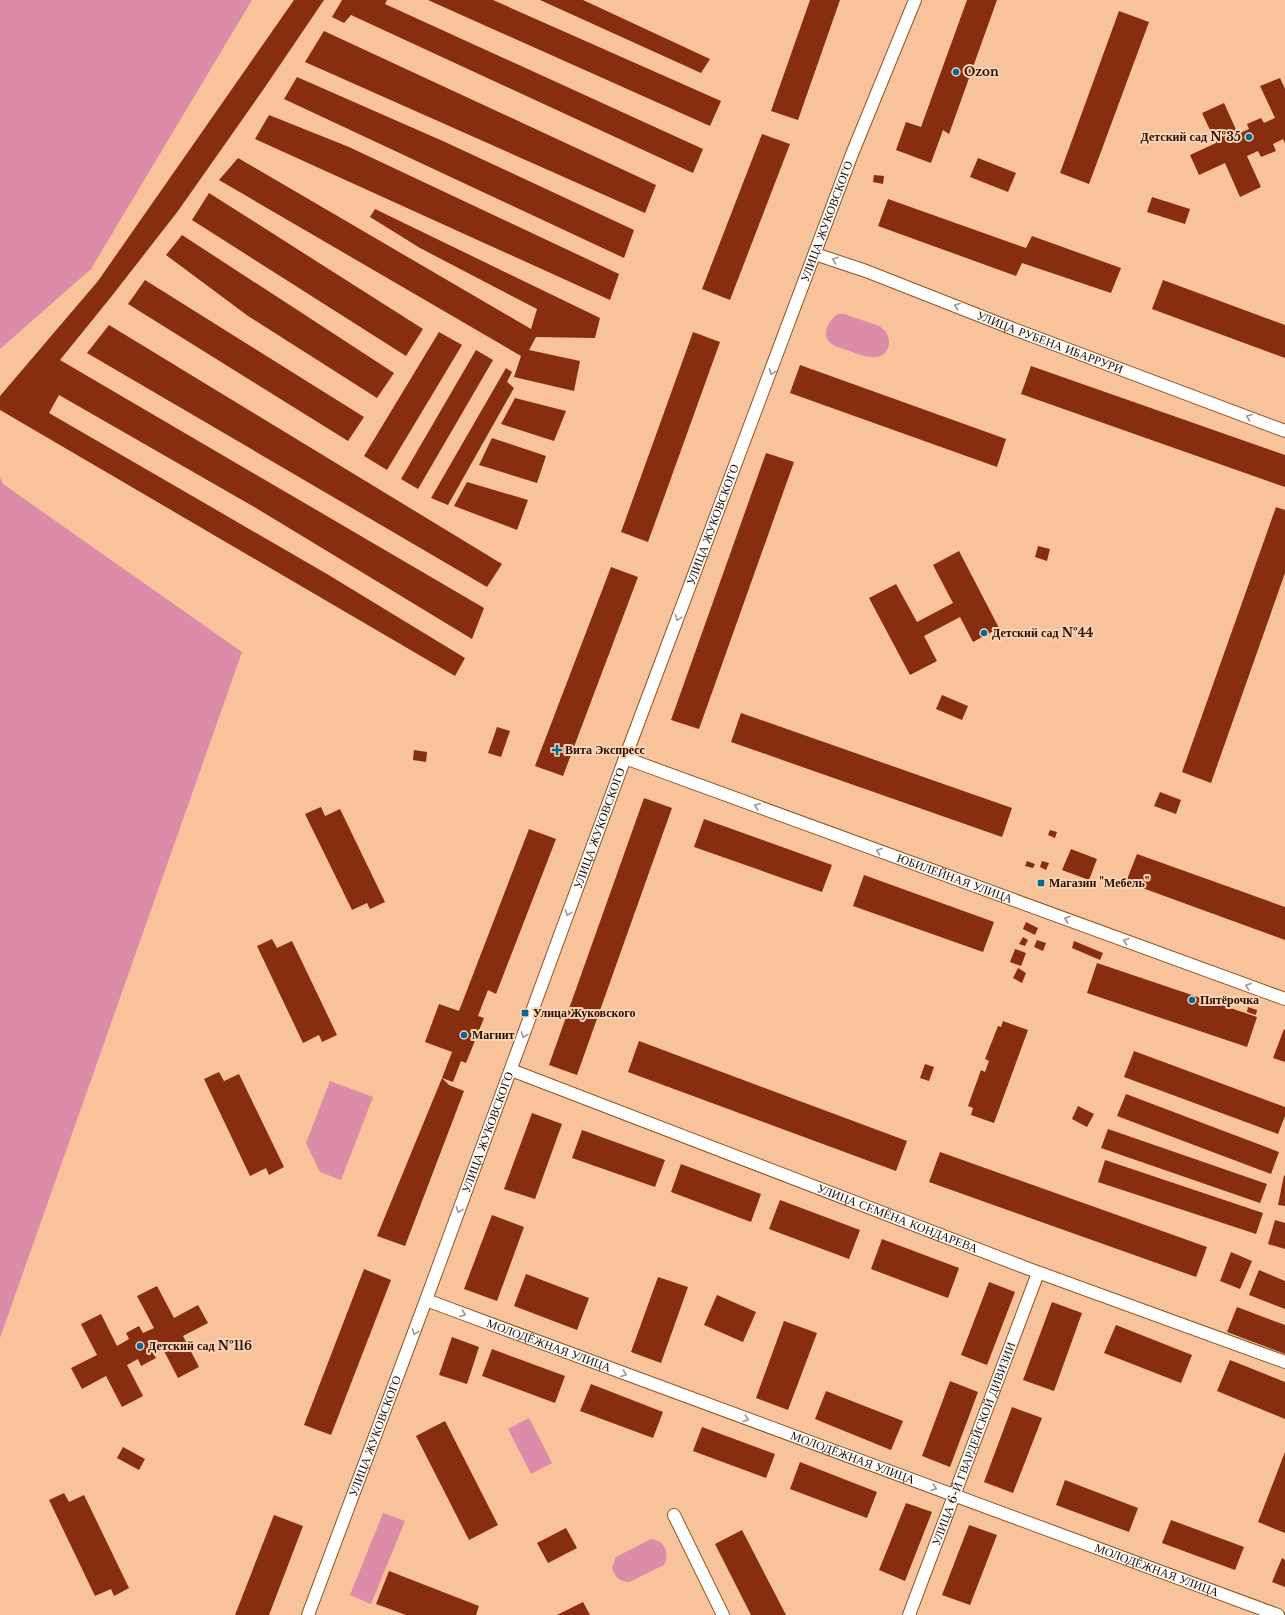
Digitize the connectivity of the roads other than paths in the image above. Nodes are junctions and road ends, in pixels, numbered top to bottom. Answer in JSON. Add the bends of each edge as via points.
{"nodes":[{"id":1,"x":916,"y":0,"type":"edge"},
{"id":2,"x":815,"y":254,"type":"junction"},
{"id":3,"x":1285,"y":431,"type":"edge"},
{"id":4,"x":625,"y":758,"type":"junction"},
{"id":5,"x":1285,"y":999,"type":"edge"},
{"id":6,"x":511,"y":1070,"type":"junction"},
{"id":7,"x":1038,"y":1273,"type":"junction"},
{"id":8,"x":426,"y":1300,"type":"junction"},
{"id":9,"x":1285,"y":1362,"type":"edge"},
{"id":10,"x":954,"y":1495,"type":"junction"},
{"id":11,"x":674,"y":1515,"type":"dead end"},
{"id":12,"x":308,"y":1615,"type":"edge"},
{"id":13,"x":723,"y":1615,"type":"edge"},
{"id":14,"x":909,"y":1615,"type":"edge"},
{"id":15,"x":1278,"y":1615,"type":"edge"}],
"edges":[{"from":1,"to":2,"type":"street","name":"УЛИЦА ЖУКОВСКОГО","via":[[852,154]]},
{"from":3,"to":2,"type":"street","name":"УЛИЦА РУБЕНА ИБАРРУРИ","one_way":true,"via":[[866,271]]},
{"from":2,"to":4,"type":"street","name":"УЛИЦА ЖУКОВСКОГО","one_way":true},
{"from":5,"to":4,"type":"street","name":"ЮБИЛЕЙНАЯ УЛИЦА","one_way":true},
{"from":4,"to":6,"type":"street","name":"УЛИЦА ЖУКОВСКОГО","one_way":true},
{"from":6,"to":7,"type":"street","name":"УЛИЦА СЕМЁНА КОНДАРЕВА"},
{"from":6,"to":8,"type":"street","name":"УЛИЦА ЖУКОВСКОГО","one_way":true},
{"from":7,"to":9,"type":"street","name":"УЛИЦА СЕМЁНА КОНДАРЕВА"},
{"from":7,"to":10,"type":"street","name":"УЛИЦА 6-Й ГВАРДЕЙСКОЙ ДИВИЗИИ"},
{"from":8,"to":10,"type":"street","name":"МОЛОДЁЖНАЯ УЛИЦА","one_way":true},
{"from":8,"to":12,"type":"street","name":"УЛИЦА ЖУКОВСКОГО","one_way":true},
{"from":10,"to":14,"type":"street","name":"УЛИЦА 6-Й ГВАРДЕЙСКОЙ ДИВИЗИИ"},
{"from":10,"to":15,"type":"street","name":"МОЛОДЁЖНАЯ УЛИЦА"},
{"from":11,"to":13,"type":"street"}]}
